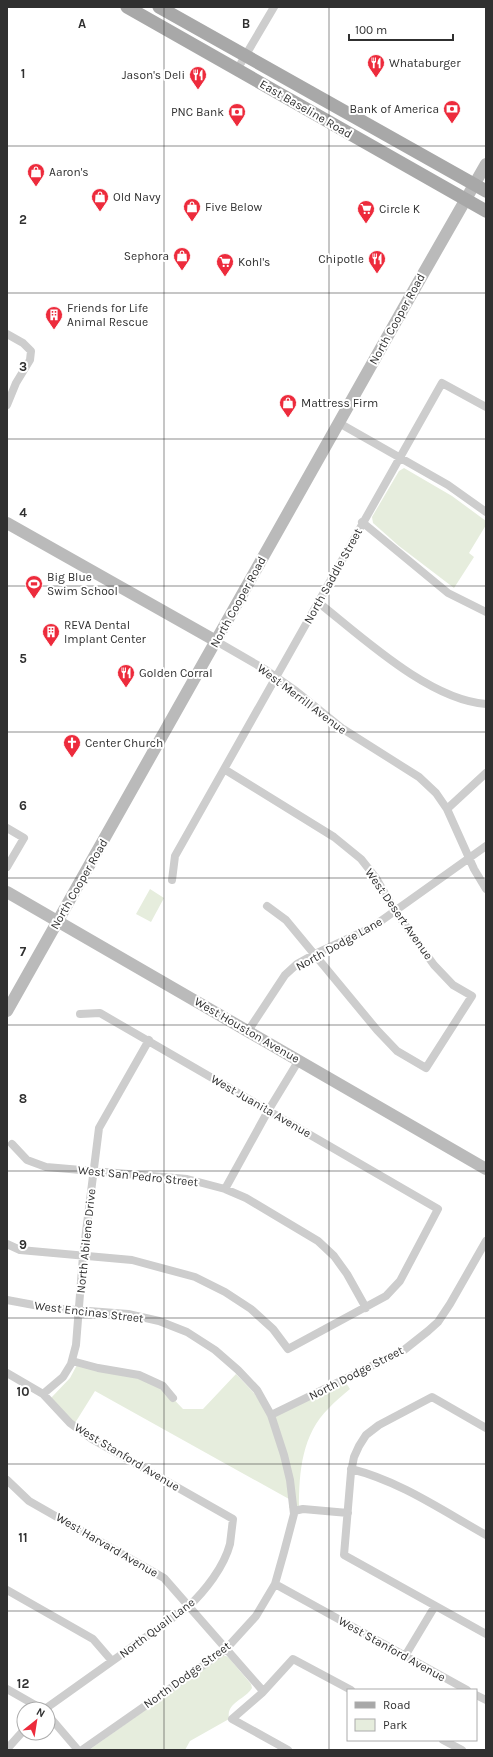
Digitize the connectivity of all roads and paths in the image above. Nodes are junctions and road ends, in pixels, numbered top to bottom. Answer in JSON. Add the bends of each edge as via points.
{"nodes":[{"id":1,"x":127,"y":7,"type":"edge"},
{"id":2,"x":144,"y":7,"type":"edge"},
{"id":3,"x":159,"y":7,"type":"edge"},
{"id":4,"x":274,"y":7,"type":"edge"},
{"id":5,"x":173,"y":15,"type":"junction"},
{"id":6,"x":243,"y":60,"type":"junction"},
{"id":7,"x":486,"y":164,"type":"edge"},
{"id":8,"x":486,"y":190,"type":"edge"},
{"id":9,"x":469,"y":192,"type":"junction"},
{"id":10,"x":486,"y":211,"type":"edge"},
{"id":11,"x":7,"y":334,"type":"edge"},
{"id":12,"x":7,"y":405,"type":"edge"},
{"id":13,"x":486,"y":407,"type":"edge"},
{"id":14,"x":339,"y":423,"type":"junction"},
{"id":15,"x":399,"y":458,"type":"junction"},
{"id":16,"x":486,"y":512,"type":"edge"},
{"id":17,"x":362,"y":522,"type":"junction"},
{"id":18,"x":7,"y":523,"type":"edge"},
{"id":19,"x":319,"y":602,"type":"junction"},
{"id":20,"x":486,"y":612,"type":"edge"},
{"id":21,"x":216,"y":641,"type":"junction"},
{"id":22,"x":277,"y":678,"type":"junction"},
{"id":23,"x":486,"y":704,"type":"edge"},
{"id":24,"x":224,"y":769,"type":"junction"},
{"id":25,"x":486,"y":773,"type":"edge"},
{"id":26,"x":447,"y":809,"type":"junction"},
{"id":27,"x":7,"y":828,"type":"edge"},
{"id":28,"x":486,"y":846,"type":"edge"},
{"id":29,"x":469,"y":859,"type":"junction"},
{"id":30,"x":7,"y":868,"type":"edge"},
{"id":31,"x":172,"y":880,"type":"dead end"},
{"id":32,"x":486,"y":889,"type":"edge"},
{"id":33,"x":7,"y":892,"type":"edge"},
{"id":34,"x":267,"y":906,"type":"dead end"},
{"id":35,"x":395,"y":911,"type":"junction"},
{"id":36,"x":58,"y":921,"type":"junction"},
{"id":37,"x":315,"y":954,"type":"junction"},
{"id":38,"x":7,"y":1011,"type":"edge"},
{"id":39,"x":80,"y":1014,"type":"dead end"},
{"id":40,"x":248,"y":1031,"type":"junction"},
{"id":41,"x":149,"y":1040,"type":"junction"},
{"id":42,"x":299,"y":1060,"type":"junction"},
{"id":43,"x":268,"y":1111,"type":"junction"},
{"id":44,"x":12,"y":1144,"type":"dead end"},
{"id":45,"x":486,"y":1169,"type":"edge"},
{"id":46,"x":93,"y":1171,"type":"junction"},
{"id":47,"x":225,"y":1189,"type":"junction"},
{"id":48,"x":486,"y":1241,"type":"edge"},
{"id":49,"x":7,"y":1244,"type":"edge"},
{"id":50,"x":83,"y":1256,"type":"junction"},
{"id":51,"x":7,"y":1300,"type":"edge"},
{"id":52,"x":366,"y":1308,"type":"junction"},
{"id":53,"x":79,"y":1310,"type":"junction"},
{"id":54,"x":72,"y":1361,"type":"junction"},
{"id":55,"x":7,"y":1374,"type":"edge"},
{"id":56,"x":43,"y":1394,"type":"junction"},
{"id":57,"x":173,"y":1398,"type":"dead end"},
{"id":58,"x":271,"y":1415,"type":"junction"},
{"id":59,"x":486,"y":1428,"type":"edge"},
{"id":60,"x":352,"y":1469,"type":"junction"},
{"id":61,"x":7,"y":1480,"type":"edge"},
{"id":62,"x":294,"y":1511,"type":"junction"},
{"id":63,"x":348,"y":1514,"type":"junction"},
{"id":64,"x":233,"y":1519,"type":"joint"},
{"id":65,"x":486,"y":1535,"type":"edge"},
{"id":66,"x":274,"y":1584,"type":"junction"},
{"id":67,"x":7,"y":1590,"type":"edge"},
{"id":68,"x":189,"y":1606,"type":"junction"},
{"id":69,"x":435,"y":1606,"type":"junction"},
{"id":70,"x":486,"y":1634,"type":"edge"},
{"id":71,"x":226,"y":1648,"type":"junction"},
{"id":72,"x":405,"y":1656,"type":"junction"},
{"id":73,"x":112,"y":1661,"type":"junction"},
{"id":74,"x":7,"y":1689,"type":"edge"},
{"id":75,"x":349,"y":1689,"type":"edge"},
{"id":76,"x":466,"y":1689,"type":"edge"},
{"id":77,"x":263,"y":1691,"type":"junction"},
{"id":78,"x":477,"y":1696,"type":"edge"},
{"id":79,"x":486,"y":1700,"type":"edge"},
{"id":80,"x":29,"y":1701,"type":"edge"},
{"id":81,"x":55,"y":1701,"type":"edge"},
{"id":82,"x":56,"y":1724,"type":"edge"},
{"id":83,"x":16,"y":1739,"type":"edge"},
{"id":84,"x":445,"y":1741,"type":"edge"},
{"id":85,"x":7,"y":1749,"type":"edge"},
{"id":86,"x":78,"y":1750,"type":"edge"},
{"id":87,"x":82,"y":1750,"type":"edge"},
{"id":88,"x":288,"y":1750,"type":"edge"},
{"id":89,"x":462,"y":1750,"type":"edge"}],
"edges":[{"from":1,"to":9,"type":"main road","name":"East Baseline Road"},
{"from":2,"to":5,"type":"main road","via":[[160,15]]},
{"from":3,"to":5,"type":"main road","name":"East Baseline Road"},
{"from":4,"to":6,"type":"street"},
{"from":5,"to":6,"type":"main road","name":"East Baseline Road"},
{"from":6,"to":9,"type":"main road","name":"East Baseline Road"},
{"from":7,"to":9,"type":"main road","name":"North Cooper Road"},
{"from":8,"to":9,"type":"main road","name":"East Baseline Road"},
{"from":9,"to":10,"type":"main road","name":"East Baseline Road"},
{"from":9,"to":14,"type":"main road","name":"North Cooper Road"},
{"from":11,"to":12,"type":"street","via":[[31,351],[30,360]]},
{"from":13,"to":15,"type":"street","name":"North Saddle Street","via":[[442,383]]},
{"from":14,"to":15,"type":"street"},
{"from":14,"to":21,"type":"main road","name":"North Cooper Road"},
{"from":15,"to":16,"type":"street","via":[[448,485]]},
{"from":15,"to":17,"type":"street","name":"North Saddle Street"},
{"from":17,"to":19,"type":"street","name":"North Saddle Street"},
{"from":17,"to":20,"type":"street","via":[[448,593]]},
{"from":18,"to":21,"type":"main road","name":"West Merrill Avenue"},
{"from":19,"to":22,"type":"street","name":"North Saddle Street"},
{"from":19,"to":23,"type":"street","via":[[398,666],[448,695]]},
{"from":21,"to":22,"type":"street","name":"West Merrill Avenue"},
{"from":21,"to":36,"type":"main road","name":"North Cooper Road"},
{"from":22,"to":24,"type":"street","name":"North Saddle Street"},
{"from":22,"to":26,"type":"street","name":"West Merrill Avenue","via":[[343,729],[419,777],[436,793]]},
{"from":24,"to":31,"type":"street","name":"North Saddle Street","via":[[175,856]]},
{"from":24,"to":35,"type":"street","name":"West Desert Avenue","via":[[334,837],[361,859],[376,878]]},
{"from":25,"to":26,"type":"street"},
{"from":26,"to":29,"type":"street","name":"West Merrill Avenue"},
{"from":27,"to":30,"type":"street","via":[[24,838]]},
{"from":28,"to":29,"type":"street","name":"North Dodge Lane"},
{"from":29,"to":32,"type":"street","name":"West Merrill Avenue"},
{"from":29,"to":35,"type":"street","name":"North Dodge Lane"},
{"from":33,"to":36,"type":"main road","name":"West Houston Avenue"},
{"from":34,"to":37,"type":"street","via":[[286,920]]},
{"from":35,"to":37,"type":"street","name":"North Dodge Lane","via":[[371,928]]},
{"from":35,"to":37,"type":"street","name":"West Desert Avenue","via":[[434,965],[453,985],[472,996],[426,1068],[397,1051]]},
{"from":36,"to":38,"type":"main road","name":"North Cooper Road"},
{"from":36,"to":40,"type":"main road","name":"West Houston Avenue"},
{"from":37,"to":40,"type":"street","name":"North Dodge Lane","via":[[297,964],[285,975]]},
{"from":39,"to":41,"type":"street","name":"West Juanita Avenue","via":[[100,1013]]},
{"from":40,"to":42,"type":"main road","name":"West Houston Avenue"},
{"from":41,"to":43,"type":"street","name":"West Juanita Avenue"},
{"from":41,"to":46,"type":"street","name":"North Abilene Drive","via":[[99,1128]]},
{"from":42,"to":43,"type":"street"},
{"from":42,"to":45,"type":"main road","name":"West Houston Avenue"},
{"from":43,"to":47,"type":"street"},
{"from":43,"to":52,"type":"street","name":"West Juanita Avenue","via":[[438,1209],[400,1281],[386,1296]]},
{"from":44,"to":46,"type":"street","name":"West San Pedro Street","via":[[27,1160],[46,1167]]},
{"from":46,"to":47,"type":"street","name":"West San Pedro Street","via":[[187,1179]]},
{"from":46,"to":50,"type":"street","name":"North Abilene Drive"},
{"from":47,"to":52,"type":"street","name":"West San Pedro Street","via":[[246,1198],[318,1241],[334,1256],[347,1274]]},
{"from":48,"to":58,"type":"street","name":"North Dodge Street","via":[[450,1304],[438,1322],[428,1331],[404,1350]]},
{"from":49,"to":50,"type":"street","via":[[20,1250]]},
{"from":50,"to":52,"type":"street","via":[[132,1260],[196,1277],[251,1309],[273,1329],[288,1348]]},
{"from":50,"to":53,"type":"street","name":"North Abilene Drive"},
{"from":51,"to":53,"type":"street","name":"West Encinas Street","via":[[50,1308]]},
{"from":53,"to":54,"type":"street","name":"North Abilene Drive"},
{"from":53,"to":58,"type":"street","name":"West Encinas Street","via":[[128,1314],[186,1332],[215,1350],[238,1370],[257,1390]]},
{"from":54,"to":56,"type":"street","name":"North Abilene Drive","via":[[63,1377]]},
{"from":54,"to":57,"type":"street","via":[[139,1375],[163,1386]]},
{"from":55,"to":56,"type":"street","name":"West Stanford Avenue"},
{"from":56,"to":64,"type":"street","name":"West Stanford Avenue","via":[[70,1424],[92,1439]]},
{"from":58,"to":62,"type":"street","name":"West Encinas Street","via":[[290,1480]]},
{"from":59,"to":60,"type":"street","via":[[432,1397],[379,1425],[366,1435],[354,1457]]},
{"from":60,"to":63,"type":"street"},
{"from":60,"to":65,"type":"street","via":[[392,1482]]},
{"from":61,"to":68,"type":"street","name":"West Harvard Avenue","via":[[29,1501],[164,1578]]},
{"from":62,"to":63,"type":"street","via":[[303,1509]]},
{"from":62,"to":66,"type":"street","name":"West Encinas Street"},
{"from":63,"to":69,"type":"street","via":[[344,1555]]},
{"from":64,"to":68,"type":"street","name":"North Quail Lane","via":[[229,1545],[218,1570],[205,1590]]},
{"from":66,"to":71,"type":"street","name":"North Dodge Street","via":[[256,1616]]},
{"from":66,"to":72,"type":"street","name":"West Stanford Avenue"},
{"from":67,"to":73,"type":"street","via":[[93,1639]]},
{"from":68,"to":71,"type":"street","name":"West Harvard Avenue"},
{"from":68,"to":73,"type":"street","name":"North Quail Lane"},
{"from":69,"to":70,"type":"street"},
{"from":69,"to":72,"type":"street"},
{"from":71,"to":77,"type":"street","name":"West Harvard Avenue"},
{"from":71,"to":87,"type":"street","name":"North Dodge Street"},
{"from":72,"to":76,"type":"street","name":"West Stanford Avenue"},
{"from":73,"to":81,"type":"street","name":"North Quail Lane"},
{"from":74,"to":80,"type":"street"},
{"from":75,"to":77,"type":"street","via":[[293,1659]]},
{"from":77,"to":88,"type":"street","via":[[232,1719]]},
{"from":78,"to":79,"type":"street"},
{"from":82,"to":86,"type":"street"},
{"from":83,"to":85,"type":"street"},
{"from":84,"to":89,"type":"street"}]}
